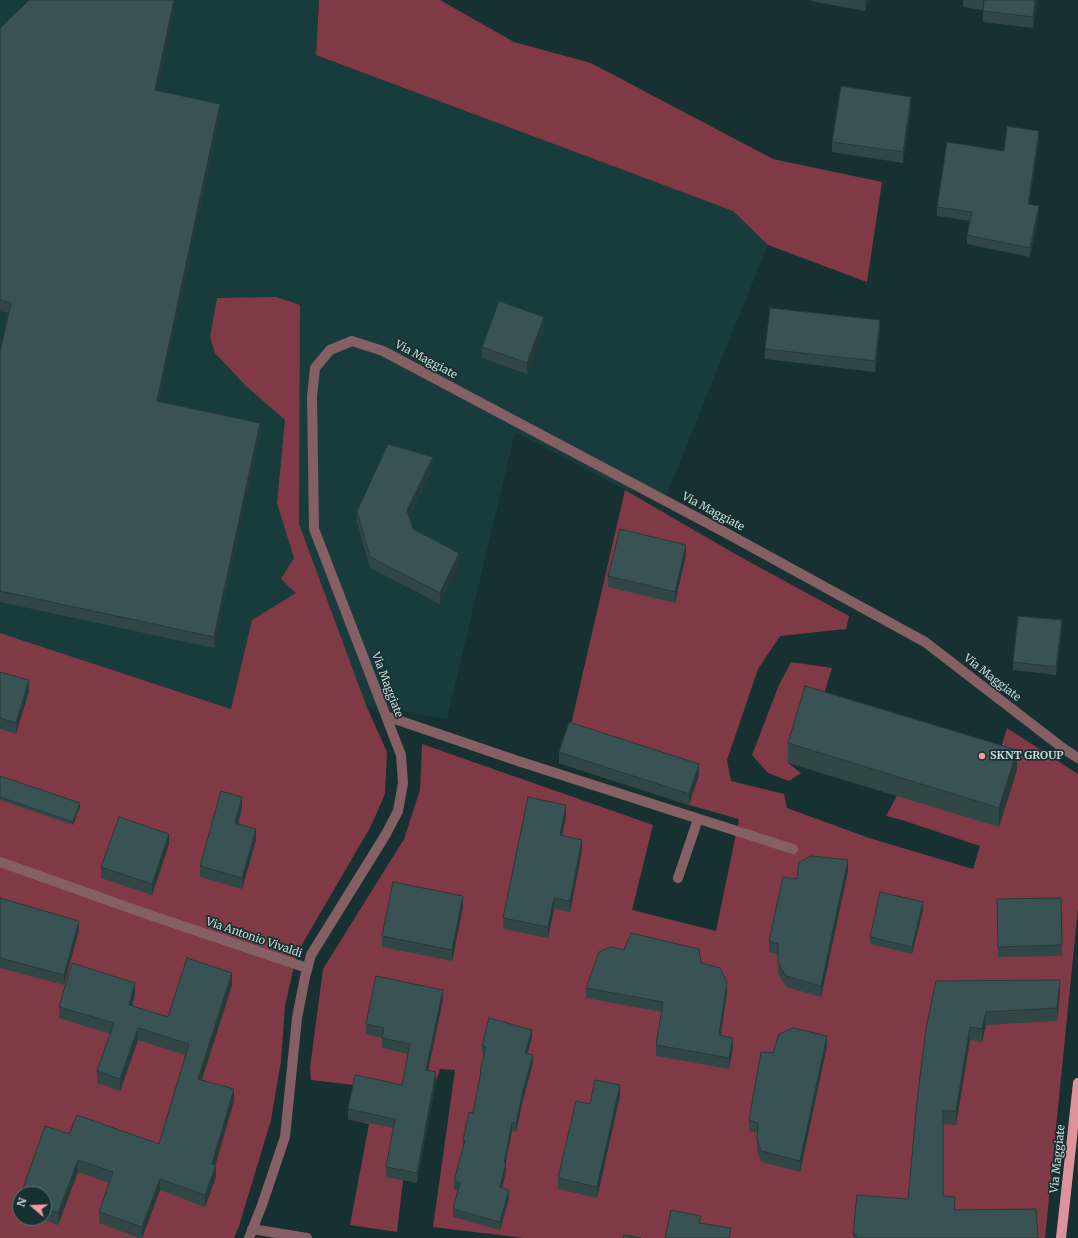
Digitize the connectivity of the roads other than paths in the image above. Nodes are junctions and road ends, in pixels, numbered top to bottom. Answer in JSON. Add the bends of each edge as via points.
{"nodes":[{"id":1,"x":386,"y":716,"type":"junction"},
{"id":2,"x":1078,"y":758,"type":"edge"},
{"id":3,"x":698,"y":818,"type":"junction"},
{"id":4,"x":793,"y":849,"type":"dead end"},
{"id":5,"x":0,"y":862,"type":"edge"},
{"id":6,"x":678,"y":878,"type":"dead end"},
{"id":7,"x":307,"y":968,"type":"junction"},
{"id":8,"x":1078,"y":1083,"type":"edge"},
{"id":9,"x":250,"y":1234,"type":"edge"},
{"id":10,"x":307,"y":1238,"type":"edge"},
{"id":11,"x":1061,"y":1238,"type":"edge"}],
"edges":[{"from":1,"to":2,"type":"street","name":"Via Maggiate","via":[[314,528],[312,397],[315,368],[330,350],[352,341],[382,351],[926,642],[1064,750]]},
{"from":1,"to":3,"type":"street"},
{"from":1,"to":7,"type":"street","name":"Via Maggiate","via":[[401,755],[403,783],[398,811],[311,955]]},
{"from":3,"to":4,"type":"street"},
{"from":3,"to":6,"type":"street"},
{"from":5,"to":7,"type":"street","name":"Via Antonio Vivaldi"},
{"from":7,"to":9,"type":"street","name":"Via Antonio Vivaldi","via":[[297,1018],[285,1137]]},
{"from":8,"to":11,"type":"main road","name":"Via Maggiate"},
{"from":9,"to":10,"type":"street"}]}
